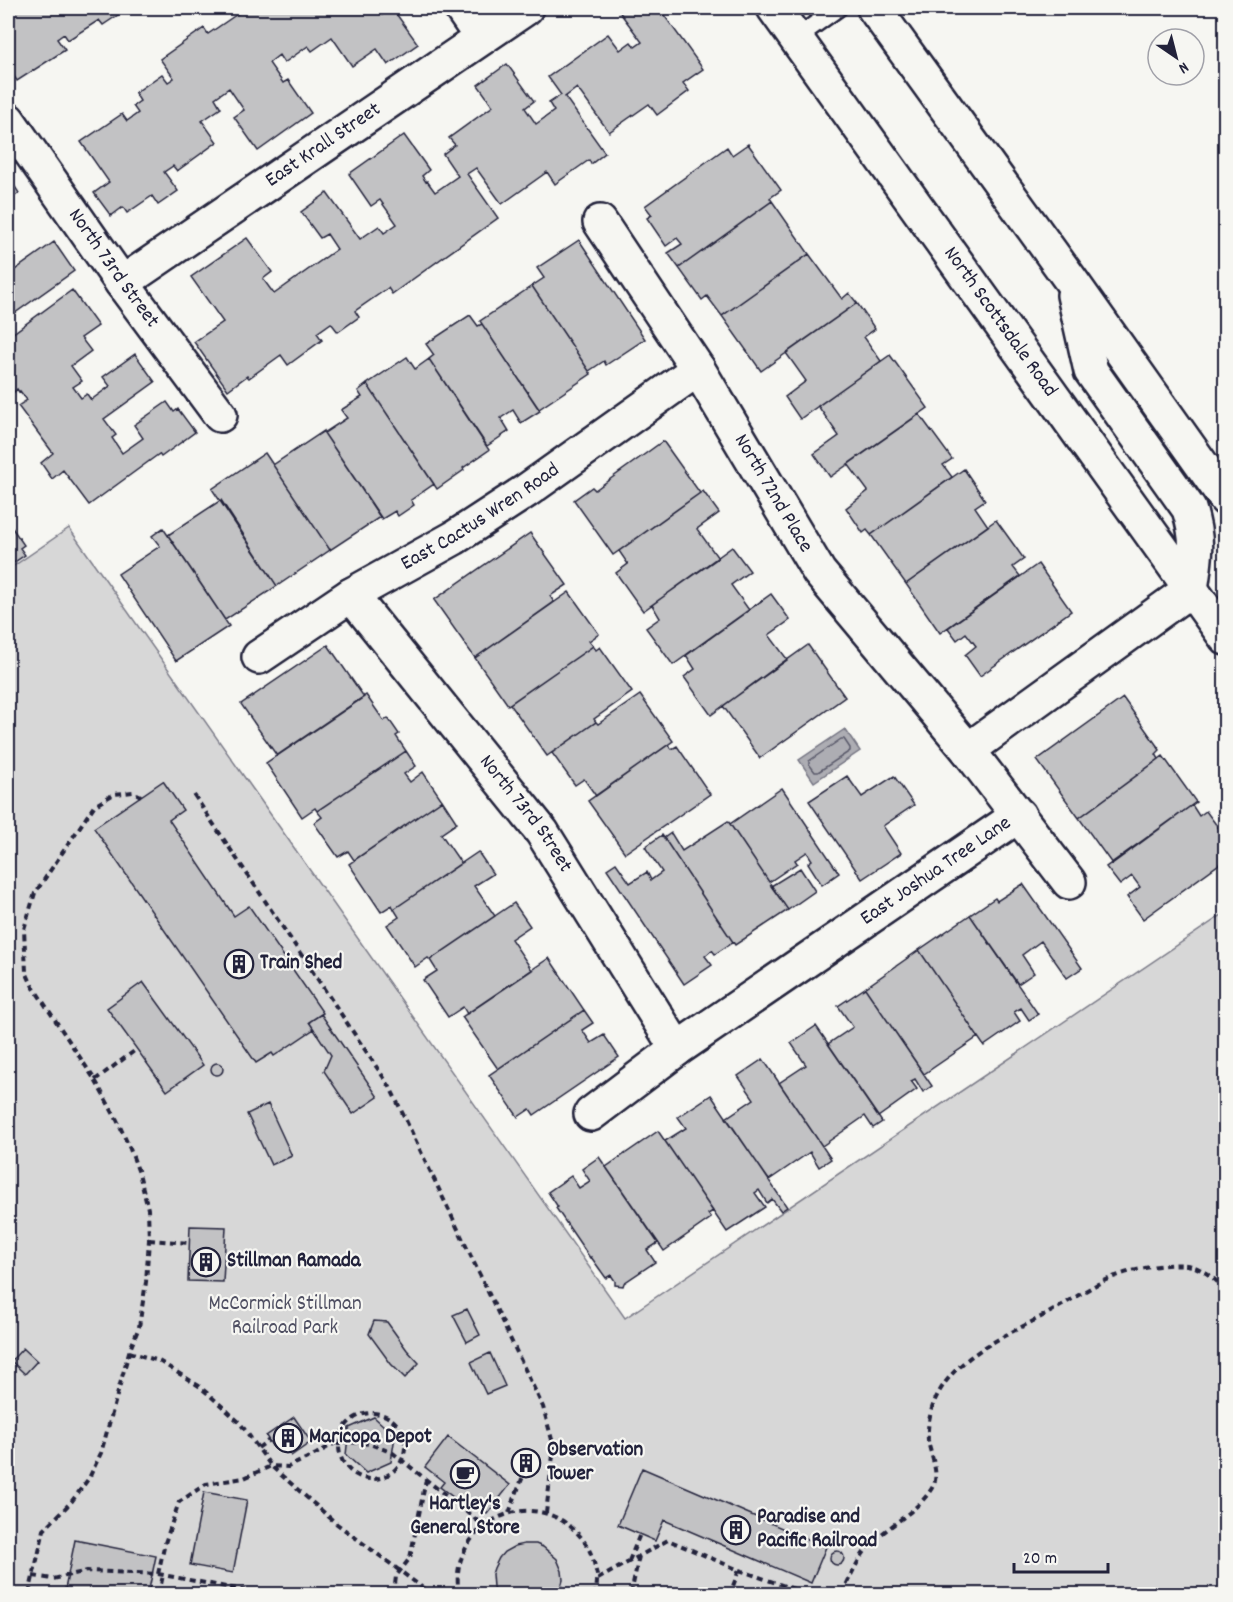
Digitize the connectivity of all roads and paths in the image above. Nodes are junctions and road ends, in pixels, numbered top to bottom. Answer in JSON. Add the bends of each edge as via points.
{"nodes":[{"id":1,"x":461,"y":8,"type":"edge"},
{"id":2,"x":526,"y":8,"type":"edge"},
{"id":3,"x":774,"y":8,"type":"edge"},
{"id":4,"x":838,"y":8,"type":"edge"},
{"id":5,"x":874,"y":8,"type":"edge"},
{"id":6,"x":481,"y":37,"type":"junction"},
{"id":7,"x":796,"y":38,"type":"junction"},
{"id":8,"x":8,"y":120,"type":"edge"},
{"id":9,"x":600,"y":222,"type":"dead end"},
{"id":10,"x":1070,"y":279,"type":"junction"},
{"id":11,"x":122,"y":283,"type":"junction"},
{"id":12,"x":698,"y":369,"type":"junction"},
{"id":13,"x":220,"y":415,"type":"dead end"},
{"id":14,"x":1226,"y":499,"type":"edge"},
{"id":15,"x":1191,"y":589,"type":"junction"},
{"id":16,"x":1226,"y":593,"type":"edge"},
{"id":17,"x":351,"y":595,"type":"junction"},
{"id":18,"x":1226,"y":638,"type":"edge"},
{"id":19,"x":259,"y":657,"type":"dead end"},
{"id":20,"x":968,"y":750,"type":"junction"},
{"id":21,"x":194,"y":795,"type":"dead end"},
{"id":22,"x":141,"y":796,"type":"dead end"},
{"id":23,"x":1019,"y":815,"type":"junction"},
{"id":24,"x":1069,"y":882,"type":"dead end"},
{"id":25,"x":137,"y":1049,"type":"dead end"},
{"id":26,"x":677,"y":1049,"type":"junction"},
{"id":27,"x":94,"y":1080,"type":"junction"},
{"id":28,"x":591,"y":1114,"type":"dead end"},
{"id":29,"x":149,"y":1240,"type":"junction"},
{"id":30,"x":189,"y":1243,"type":"dead end"},
{"id":31,"x":1226,"y":1289,"type":"edge"},
{"id":32,"x":129,"y":1352,"type":"junction"},
{"id":33,"x":269,"y":1440,"type":"dead end"},
{"id":34,"x":339,"y":1441,"type":"junction"},
{"id":35,"x":258,"y":1448,"type":"junction"},
{"id":36,"x":402,"y":1461,"type":"junction"},
{"id":37,"x":271,"y":1466,"type":"junction"},
{"id":38,"x":525,"y":1472,"type":"dead end"},
{"id":39,"x":426,"y":1480,"type":"junction"},
{"id":40,"x":546,"y":1513,"type":"junction"},
{"id":41,"x":508,"y":1514,"type":"junction"},
{"id":42,"x":484,"y":1526,"type":"junction"},
{"id":43,"x":640,"y":1534,"type":"dead end"},
{"id":44,"x":639,"y":1556,"type":"junction"},
{"id":45,"x":629,"y":1561,"type":"junction"},
{"id":46,"x":738,"y":1570,"type":"junction"},
{"id":47,"x":401,"y":1571,"type":"junction"},
{"id":48,"x":158,"y":1574,"type":"junction"},
{"id":49,"x":163,"y":1575,"type":"junction"},
{"id":50,"x":33,"y":1576,"type":"junction"},
{"id":51,"x":598,"y":1580,"type":"junction"},
{"id":52,"x":29,"y":1594,"type":"edge"},
{"id":53,"x":159,"y":1594,"type":"edge"},
{"id":54,"x":263,"y":1594,"type":"edge"},
{"id":55,"x":394,"y":1594,"type":"edge"},
{"id":56,"x":430,"y":1594,"type":"edge"},
{"id":57,"x":459,"y":1594,"type":"edge"},
{"id":58,"x":595,"y":1594,"type":"edge"},
{"id":59,"x":631,"y":1594,"type":"edge"},
{"id":60,"x":730,"y":1594,"type":"edge"},
{"id":61,"x":808,"y":1594,"type":"edge"},
{"id":62,"x":842,"y":1594,"type":"edge"}],
"edges":[{"from":1,"to":6,"type":"street"},
{"from":2,"to":6,"type":"street","name":"East Krall Street"},
{"from":3,"to":7,"type":"street","name":"North Scottsdale Road"},
{"from":4,"to":7,"type":"lane"},
{"from":5,"to":10,"type":"street"},
{"from":6,"to":11,"type":"street","name":"East Krall Street"},
{"from":7,"to":15,"type":"street","name":"North Scottsdale Road"},
{"from":8,"to":11,"type":"street","name":"North 73rd Street"},
{"from":9,"to":12,"type":"street","name":"North 72nd Place"},
{"from":10,"to":14,"type":"street"},
{"from":10,"to":15,"type":"street","via":[[1091,371],[1189,509],[1197,550]]},
{"from":11,"to":13,"type":"street","name":"North 73rd Street"},
{"from":12,"to":17,"type":"street","name":"East Cactus Wren Road","via":[[454,538]]},
{"from":12,"to":20,"type":"street","name":"North 72nd Place","via":[[819,572]]},
{"from":15,"to":16,"type":"street"},
{"from":15,"to":18,"type":"street","name":"North Scottsdale Road"},
{"from":15,"to":20,"type":"street"},
{"from":17,"to":19,"type":"street","name":"East Cactus Wren Road"},
{"from":17,"to":26,"type":"street","name":"North 73rd Street","via":[[542,832]]},
{"from":20,"to":23,"type":"street","name":"East Joshua Tree Lane"},
{"from":21,"to":40,"type":"path","via":[[390,1087],[543,1407],[554,1447]]},
{"from":22,"to":27,"type":"path","via":[[133,792],[114,794],[94,806],[35,893],[24,929],[26,972],[32,985]]},
{"from":23,"to":24,"type":"street"},
{"from":23,"to":26,"type":"street","name":"East Joshua Tree Lane"},
{"from":25,"to":27,"type":"path"},
{"from":26,"to":28,"type":"street","name":"East Joshua Tree Lane"},
{"from":27,"to":29,"type":"path","via":[[136,1165],[148,1209]]},
{"from":29,"to":30,"type":"path"},
{"from":29,"to":32,"type":"path","via":[[139,1327]]},
{"from":31,"to":62,"type":"path","via":[[1192,1266],[1142,1268],[1116,1275],[959,1367],[935,1400],[928,1421],[936,1472],[934,1484],[912,1510],[862,1553]]},
{"from":32,"to":35,"type":"path","via":[[159,1360],[200,1386],[240,1423]]},
{"from":32,"to":50,"type":"path","via":[[101,1453],[72,1501],[44,1530]]},
{"from":33,"to":35,"type":"path"},
{"from":34,"to":36,"type":"path","via":[[370,1444]]},
{"from":34,"to":36,"type":"path","via":[[344,1464],[362,1478],[384,1476]]},
{"from":34,"to":36,"type":"path","via":[[342,1430],[359,1414],[382,1414],[400,1427],[405,1438]]},
{"from":34,"to":37,"type":"path","via":[[288,1467]]},
{"from":35,"to":37,"type":"path"},
{"from":36,"to":39,"type":"path"},
{"from":37,"to":47,"type":"path","via":[[337,1524]]},
{"from":37,"to":48,"type":"path","via":[[244,1478],[206,1484],[179,1502]]},
{"from":38,"to":41,"type":"path"},
{"from":39,"to":42,"type":"path"},
{"from":39,"to":47,"type":"path","via":[[410,1558]]},
{"from":40,"to":41,"type":"path","via":[[530,1510]]},
{"from":40,"to":51,"type":"path","via":[[562,1519],[580,1534],[593,1555]]},
{"from":41,"to":42,"type":"path"},
{"from":42,"to":57,"type":"path","via":[[472,1536],[461,1558],[456,1582]]},
{"from":43,"to":45,"type":"path"},
{"from":44,"to":45,"type":"path"},
{"from":44,"to":46,"type":"path","via":[[668,1540]]},
{"from":44,"to":59,"type":"path"},
{"from":45,"to":51,"type":"path"},
{"from":46,"to":60,"type":"path"},
{"from":46,"to":61,"type":"path"},
{"from":47,"to":55,"type":"path","via":[[396,1576]]},
{"from":47,"to":56,"type":"path"},
{"from":48,"to":49,"type":"path"},
{"from":48,"to":50,"type":"path","via":[[87,1571],[53,1580]]},
{"from":49,"to":53,"type":"path"},
{"from":49,"to":54,"type":"path"},
{"from":50,"to":52,"type":"path"},
{"from":51,"to":58,"type":"path"}]}
